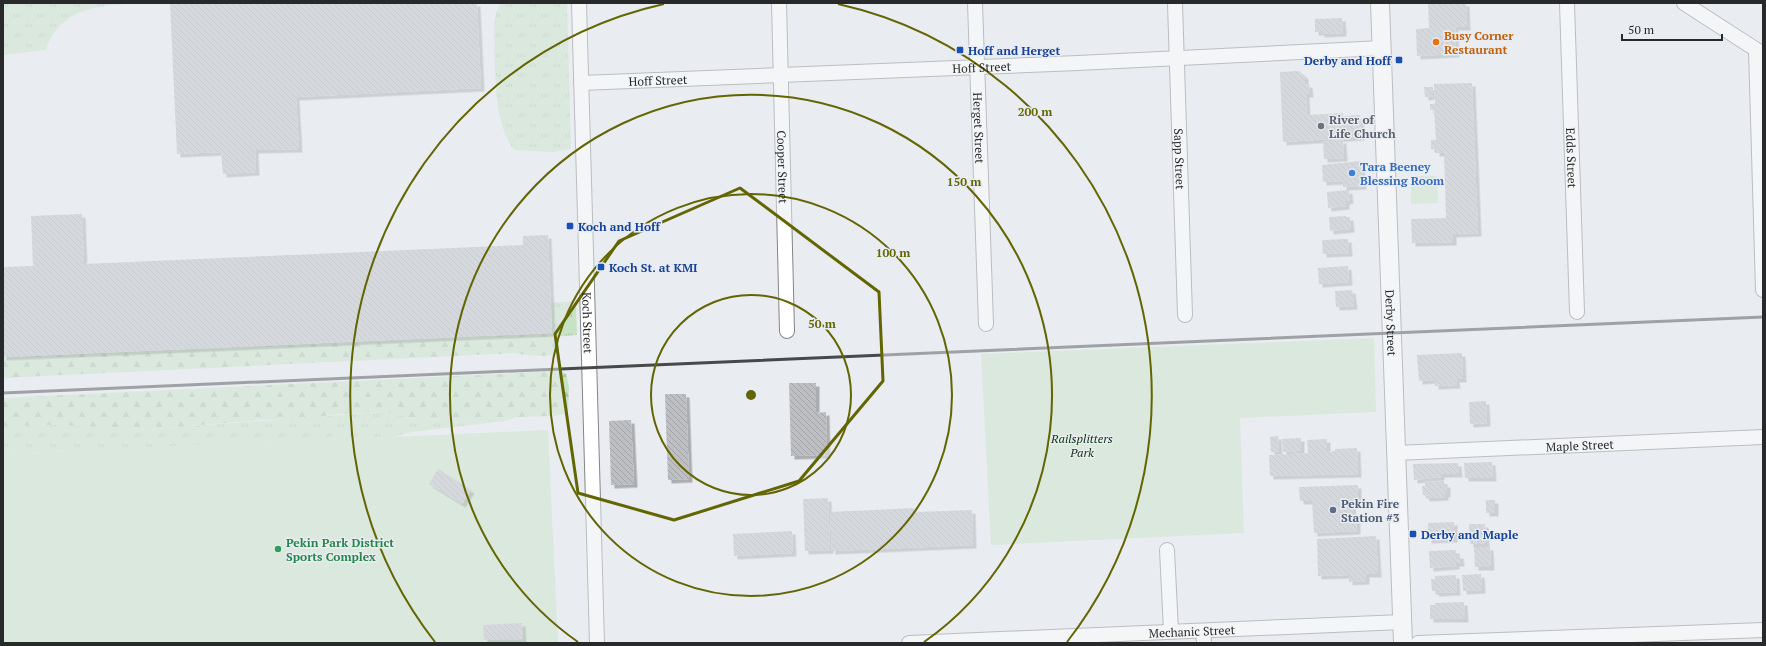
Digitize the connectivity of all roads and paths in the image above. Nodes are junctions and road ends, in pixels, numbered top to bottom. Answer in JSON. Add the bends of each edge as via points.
{"nodes":[{"id":1,"x":579,"y":3,"type":"edge"},
{"id":2,"x":779,"y":3,"type":"edge"},
{"id":3,"x":975,"y":3,"type":"edge"},
{"id":4,"x":1175,"y":3,"type":"edge"},
{"id":5,"x":1380,"y":3,"type":"edge"},
{"id":6,"x":1568,"y":3,"type":"edge"},
{"id":7,"x":1684,"y":3,"type":"edge"},
{"id":8,"x":1382,"y":48,"type":"junction"},
{"id":9,"x":1760,"y":52,"type":"edge"},
{"id":10,"x":1177,"y":58,"type":"junction"},
{"id":11,"x":977,"y":67,"type":"junction"},
{"id":12,"x":780,"y":74,"type":"junction"},
{"id":13,"x":581,"y":83,"type":"junction"},
{"id":14,"x":1763,"y":290,"type":"edge"},
{"id":15,"x":1577,"y":312,"type":"dead end"},
{"id":16,"x":1185,"y":315,"type":"dead end"},
{"id":17,"x":986,"y":324,"type":"dead end"},
{"id":18,"x":787,"y":330,"type":"dead end"},
{"id":19,"x":1763,"y":437,"type":"edge"},
{"id":20,"x":1396,"y":453,"type":"junction"},
{"id":21,"x":1167,"y":550,"type":"dead end"},
{"id":22,"x":1402,"y":622,"type":"junction"},
{"id":23,"x":1763,"y":630,"type":"edge"},
{"id":24,"x":1171,"y":631,"type":"junction"},
{"id":25,"x":1204,"y":637,"type":"edge"},
{"id":26,"x":1007,"y":641,"type":"edge"},
{"id":27,"x":597,"y":643,"type":"edge"},
{"id":28,"x":909,"y":643,"type":"edge"},
{"id":29,"x":1403,"y":643,"type":"edge"},
{"id":30,"x":1418,"y":643,"type":"edge"}],
"edges":[{"from":1,"to":13,"type":"street","name":"Koch Street"},
{"from":2,"to":12,"type":"street","name":"Cooper Street"},
{"from":3,"to":11,"type":"street","name":"Herget Street"},
{"from":4,"to":10,"type":"street","name":"Sapp Street"},
{"from":5,"to":8,"type":"main road","name":"Derby Street"},
{"from":6,"to":15,"type":"street","name":"Edds Street"},
{"from":7,"to":9,"type":"street"},
{"from":8,"to":10,"type":"street","name":"Hoff Street"},
{"from":8,"to":20,"type":"main road","name":"Derby Street"},
{"from":9,"to":14,"type":"street"},
{"from":10,"to":11,"type":"street","name":"Hoff Street"},
{"from":10,"to":16,"type":"street","name":"Sapp Street"},
{"from":11,"to":12,"type":"street","name":"Hoff Street"},
{"from":11,"to":17,"type":"street","name":"Herget Street"},
{"from":12,"to":13,"type":"street","name":"Hoff Street"},
{"from":12,"to":18,"type":"street","name":"Cooper Street"},
{"from":13,"to":27,"type":"street","name":"Koch Street"},
{"from":19,"to":20,"type":"street","name":"Maple Street"},
{"from":20,"to":22,"type":"main road","name":"Derby Street"},
{"from":21,"to":24,"type":"street"},
{"from":22,"to":25,"type":"street","name":"Mechanic Street"},
{"from":22,"to":29,"type":"main road","name":"Derby Street"},
{"from":23,"to":30,"type":"street"},
{"from":24,"to":25,"type":"street","name":"Mechanic Street"},
{"from":24,"to":26,"type":"street","name":"Mechanic Street"},
{"from":26,"to":28,"type":"street","name":"Mechanic Street"}]}
